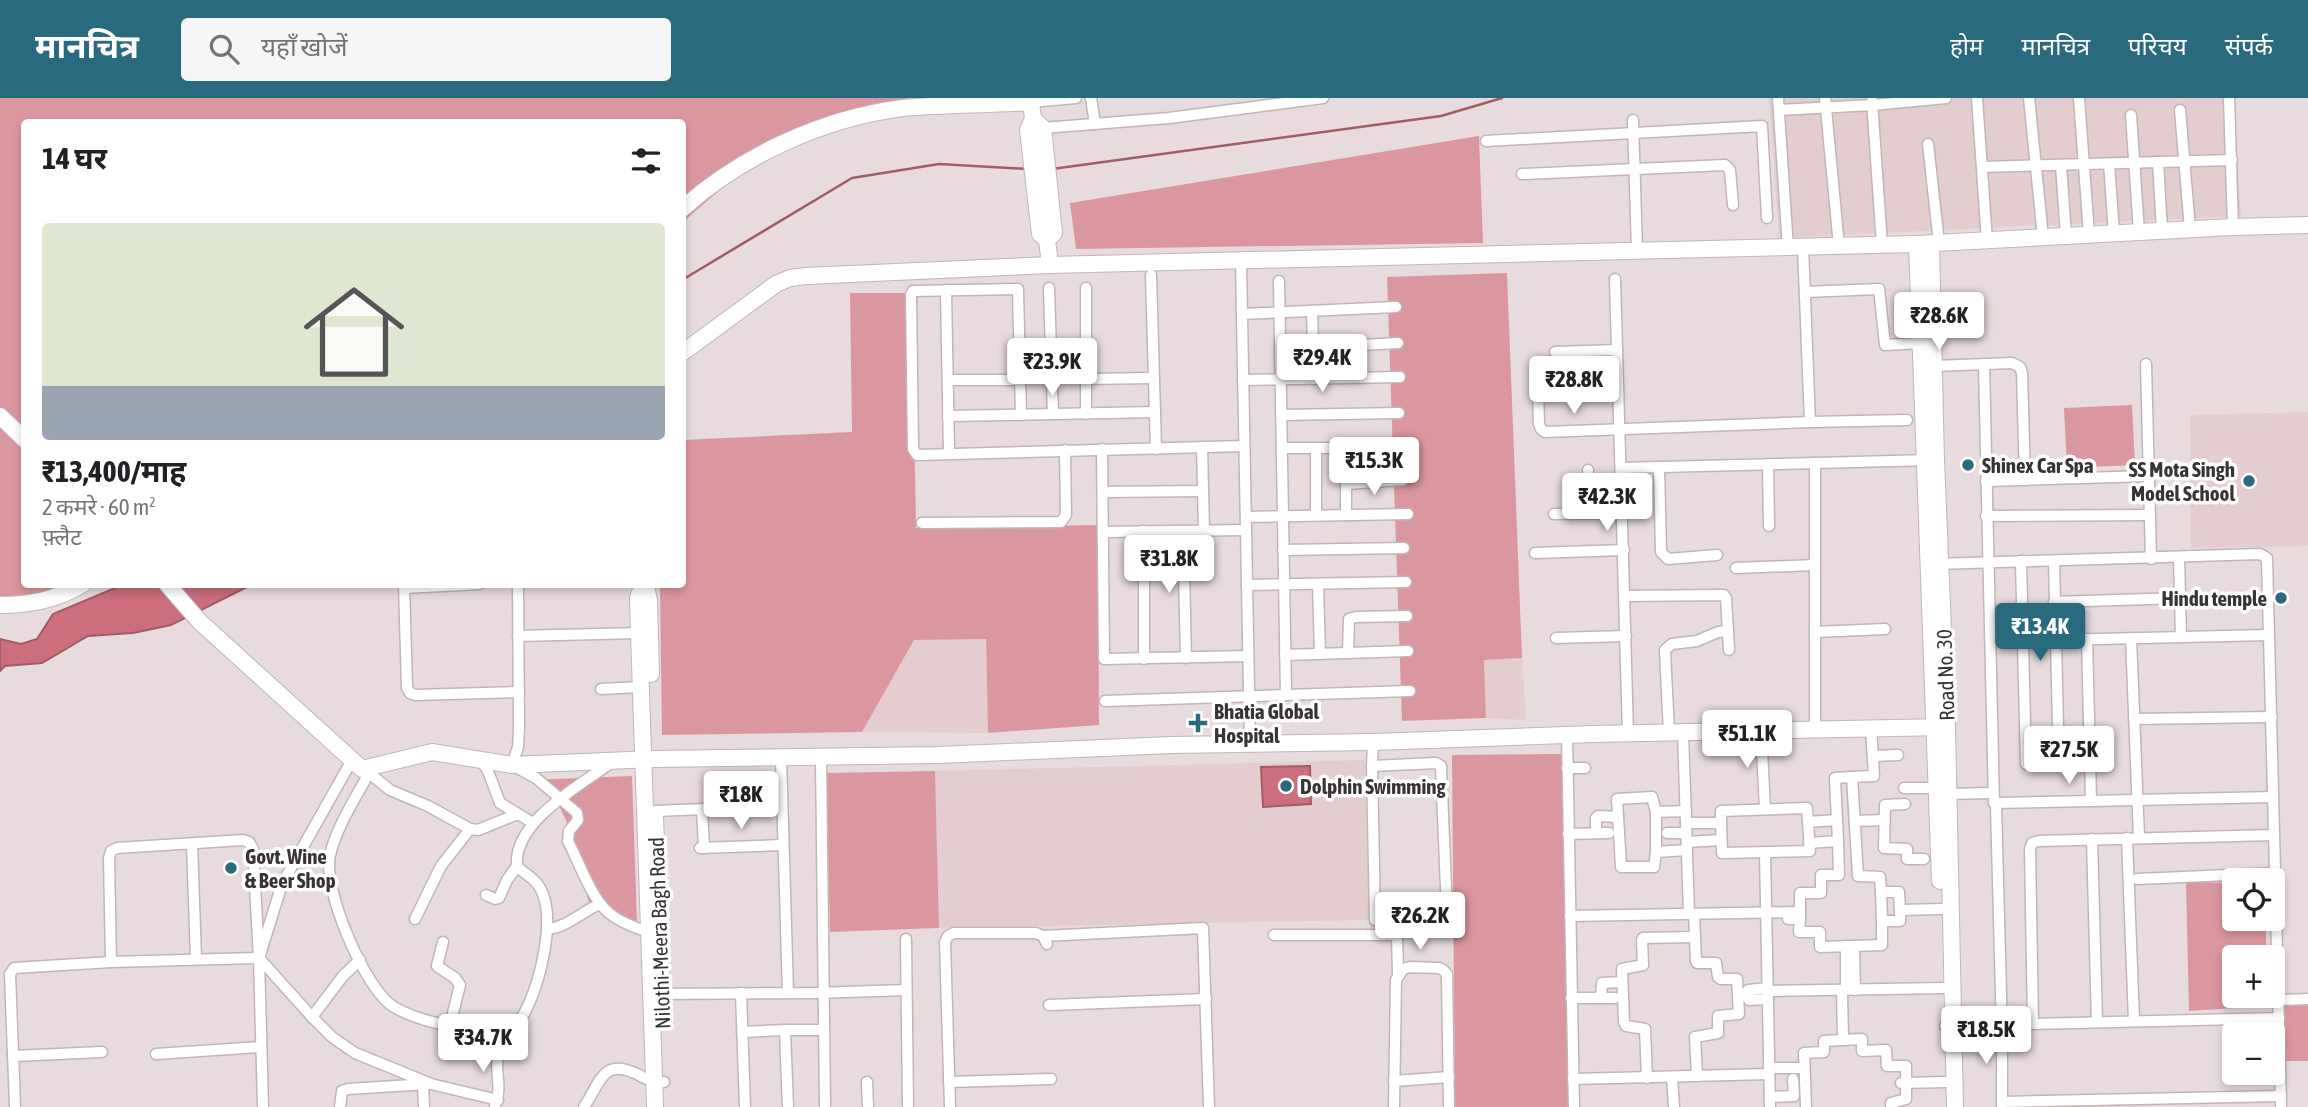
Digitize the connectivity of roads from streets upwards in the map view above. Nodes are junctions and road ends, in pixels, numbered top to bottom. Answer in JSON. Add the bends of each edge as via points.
{"nodes":[{"id":1,"x":1076,"y":98,"type":"edge"},
{"id":2,"x":1091,"y":98,"type":"edge"},
{"id":3,"x":1323,"y":98,"type":"edge"},
{"id":4,"x":1778,"y":98,"type":"edge"},
{"id":5,"x":1945,"y":98,"type":"edge"},
{"id":6,"x":1977,"y":98,"type":"edge"},
{"id":7,"x":2029,"y":98,"type":"edge"},
{"id":8,"x":2079,"y":98,"type":"edge"},
{"id":9,"x":2228,"y":98,"type":"edge"},
{"id":10,"x":1924,"y":99,"type":"edge"},
{"id":11,"x":1030,"y":100,"type":"edge"},
{"id":12,"x":1899,"y":100,"type":"edge"},
{"id":13,"x":1825,"y":102,"type":"edge"},
{"id":14,"x":1872,"y":102,"type":"edge"},
{"id":15,"x":1260,"y":103,"type":"edge"},
{"id":16,"x":1779,"y":110,"type":"junction"},
{"id":17,"x":2180,"y":110,"type":"dead end"},
{"id":18,"x":2131,"y":115,"type":"dead end"},
{"id":19,"x":1633,"y":120,"type":"dead end"},
{"id":20,"x":1095,"y":124,"type":"junction"},
{"id":21,"x":1780,"y":125,"type":"junction"},
{"id":22,"x":1762,"y":127,"type":"junction"},
{"id":23,"x":1040,"y":128,"type":"junction"},
{"id":24,"x":1634,"y":135,"type":"junction"},
{"id":25,"x":1486,"y":141,"type":"dead end"},
{"id":26,"x":1928,"y":144,"type":"dead end"},
{"id":27,"x":2232,"y":160,"type":"junction"},
{"id":28,"x":2185,"y":161,"type":"junction"},
{"id":29,"x":2158,"y":162,"type":"junction"},
{"id":30,"x":2133,"y":163,"type":"junction"},
{"id":31,"x":2084,"y":164,"type":"junction"},
{"id":32,"x":2109,"y":164,"type":"junction"},
{"id":33,"x":2061,"y":165,"type":"junction"},
{"id":34,"x":2036,"y":166,"type":"junction"},
{"id":35,"x":1982,"y":167,"type":"junction"},
{"id":36,"x":1635,"y":169,"type":"junction"},
{"id":37,"x":1522,"y":174,"type":"dead end"},
{"id":38,"x":1733,"y":205,"type":"dead end"},
{"id":39,"x":686,"y":206,"type":"edge"},
{"id":40,"x":1767,"y":218,"type":"dead end"},
{"id":41,"x":2308,"y":225,"type":"edge"},
{"id":42,"x":2233,"y":227,"type":"junction"},
{"id":43,"x":2190,"y":229,"type":"junction"},
{"id":44,"x":2162,"y":231,"type":"junction"},
{"id":45,"x":2139,"y":232,"type":"junction"},
{"id":46,"x":2114,"y":233,"type":"junction"},
{"id":47,"x":2089,"y":235,"type":"junction"},
{"id":48,"x":2066,"y":236,"type":"junction"},
{"id":49,"x":2043,"y":237,"type":"junction"},
{"id":50,"x":1047,"y":240,"type":"junction"},
{"id":51,"x":1987,"y":240,"type":"junction"},
{"id":52,"x":1929,"y":244,"type":"junction"},
{"id":53,"x":1882,"y":245,"type":"junction"},
{"id":54,"x":1839,"y":246,"type":"junction"},
{"id":55,"x":1796,"y":248,"type":"junction"},
{"id":56,"x":1637,"y":251,"type":"junction"},
{"id":57,"x":1241,"y":261,"type":"junction"},
{"id":58,"x":1050,"y":265,"type":"junction"},
{"id":59,"x":1151,"y":275,"type":"dead end"},
{"id":60,"x":1615,"y":279,"type":"dead end"},
{"id":61,"x":1279,"y":281,"type":"dead end"},
{"id":62,"x":1049,"y":288,"type":"dead end"},
{"id":63,"x":1086,"y":288,"type":"dead end"},
{"id":64,"x":946,"y":289,"type":"junction"},
{"id":65,"x":1805,"y":292,"type":"junction"},
{"id":66,"x":1396,"y":307,"type":"dead end"},
{"id":67,"x":1312,"y":311,"type":"junction"},
{"id":68,"x":1279,"y":312,"type":"junction"},
{"id":69,"x":1242,"y":314,"type":"junction"},
{"id":70,"x":1920,"y":342,"type":"junction"},
{"id":71,"x":1398,"y":343,"type":"dead end"},
{"id":72,"x":686,"y":350,"type":"edge"},
{"id":73,"x":1618,"y":350,"type":"junction"},
{"id":74,"x":1555,"y":352,"type":"dead end"},
{"id":75,"x":2146,"y":364,"type":"dead end"},
{"id":76,"x":1984,"y":365,"type":"junction"},
{"id":77,"x":1934,"y":366,"type":"junction"},
{"id":78,"x":1154,"y":377,"type":"junction"},
{"id":79,"x":1399,"y":377,"type":"dead end"},
{"id":80,"x":1343,"y":378,"type":"junction"},
{"id":81,"x":1086,"y":379,"type":"junction"},
{"id":82,"x":1280,"y":379,"type":"junction"},
{"id":83,"x":1314,"y":379,"type":"junction"},
{"id":84,"x":948,"y":380,"type":"junction"},
{"id":85,"x":1021,"y":380,"type":"junction"},
{"id":86,"x":1243,"y":380,"type":"junction"},
{"id":87,"x":1538,"y":391,"type":"dead end"},
{"id":88,"x":1155,"y":412,"type":"junction"},
{"id":89,"x":1399,"y":413,"type":"dead end"},
{"id":90,"x":1053,"y":414,"type":"junction"},
{"id":91,"x":1086,"y":414,"type":"junction"},
{"id":92,"x":1021,"y":415,"type":"junction"},
{"id":93,"x":1281,"y":415,"type":"junction"},
{"id":94,"x":0,"y":416,"type":"edge"},
{"id":95,"x":948,"y":416,"type":"junction"},
{"id":96,"x":1907,"y":420,"type":"dead end"},
{"id":97,"x":1810,"y":422,"type":"junction"},
{"id":98,"x":1620,"y":430,"type":"junction"},
{"id":99,"x":21,"y":436,"type":"edge"},
{"id":100,"x":1244,"y":446,"type":"junction"},
{"id":101,"x":1202,"y":447,"type":"junction"},
{"id":102,"x":1405,"y":447,"type":"dead end"},
{"id":103,"x":1282,"y":448,"type":"junction"},
{"id":104,"x":1316,"y":448,"type":"junction"},
{"id":105,"x":1102,"y":449,"type":"junction"},
{"id":106,"x":1156,"y":449,"type":"junction"},
{"id":107,"x":1065,"y":450,"type":"junction"},
{"id":108,"x":949,"y":453,"type":"junction"},
{"id":109,"x":1930,"y":460,"type":"junction"},
{"id":110,"x":1815,"y":463,"type":"junction"},
{"id":111,"x":1768,"y":464,"type":"junction"},
{"id":112,"x":1659,"y":467,"type":"junction"},
{"id":113,"x":1621,"y":468,"type":"junction"},
{"id":114,"x":1588,"y":470,"type":"dead end"},
{"id":115,"x":2148,"y":476,"type":"junction"},
{"id":116,"x":1403,"y":480,"type":"dead end"},
{"id":117,"x":2025,"y":480,"type":"junction"},
{"id":118,"x":1986,"y":481,"type":"junction"},
{"id":119,"x":1203,"y":491,"type":"junction"},
{"id":120,"x":1103,"y":492,"type":"junction"},
{"id":121,"x":1622,"y":513,"type":"junction"},
{"id":122,"x":1408,"y":514,"type":"dead end"},
{"id":123,"x":1553,"y":514,"type":"dead end"},
{"id":124,"x":1588,"y":514,"type":"junction"},
{"id":125,"x":1346,"y":515,"type":"junction"},
{"id":126,"x":2150,"y":515,"type":"junction"},
{"id":127,"x":1283,"y":516,"type":"junction"},
{"id":128,"x":1316,"y":516,"type":"junction"},
{"id":129,"x":1986,"y":516,"type":"junction"},
{"id":130,"x":1246,"y":517,"type":"junction"},
{"id":131,"x":922,"y":523,"type":"dead end"},
{"id":132,"x":1769,"y":526,"type":"dead end"},
{"id":133,"x":1246,"y":530,"type":"junction"},
{"id":134,"x":1144,"y":531,"type":"junction"},
{"id":135,"x":1183,"y":531,"type":"junction"},
{"id":136,"x":1204,"y":531,"type":"junction"},
{"id":137,"x":1104,"y":532,"type":"junction"},
{"id":138,"x":1404,"y":548,"type":"dead end"},
{"id":139,"x":1283,"y":550,"type":"junction"},
{"id":140,"x":1623,"y":550,"type":"junction"},
{"id":141,"x":1535,"y":553,"type":"dead end"},
{"id":142,"x":1717,"y":555,"type":"dead end"},
{"id":143,"x":2179,"y":558,"type":"junction"},
{"id":144,"x":2151,"y":559,"type":"junction"},
{"id":145,"x":2021,"y":561,"type":"junction"},
{"id":146,"x":2054,"y":561,"type":"junction"},
{"id":147,"x":1987,"y":562,"type":"junction"},
{"id":148,"x":1934,"y":564,"type":"junction"},
{"id":149,"x":1815,"y":565,"type":"junction"},
{"id":150,"x":1736,"y":568,"type":"dead end"},
{"id":151,"x":1406,"y":582,"type":"dead end"},
{"id":152,"x":1284,"y":584,"type":"junction"},
{"id":153,"x":1318,"y":584,"type":"junction"},
{"id":154,"x":1247,"y":585,"type":"junction"},
{"id":155,"x":74,"y":588,"type":"edge"},
{"id":156,"x":170,"y":588,"type":"edge"},
{"id":157,"x":404,"y":588,"type":"edge"},
{"id":158,"x":518,"y":588,"type":"edge"},
{"id":159,"x":642,"y":588,"type":"edge"},
{"id":160,"x":645,"y":588,"type":"edge"},
{"id":161,"x":1625,"y":596,"type":"junction"},
{"id":162,"x":2180,"y":598,"type":"junction"},
{"id":163,"x":2054,"y":602,"type":"junction"},
{"id":164,"x":0,"y":605,"type":"edge"},
{"id":165,"x":1407,"y":615,"type":"dead end"},
{"id":166,"x":1885,"y":629,"type":"dead end"},
{"id":167,"x":1728,"y":631,"type":"junction"},
{"id":168,"x":1815,"y":632,"type":"junction"},
{"id":169,"x":639,"y":633,"type":"junction"},
{"id":170,"x":2269,"y":635,"type":"junction"},
{"id":171,"x":518,"y":636,"type":"junction"},
{"id":172,"x":1626,"y":636,"type":"junction"},
{"id":173,"x":2181,"y":637,"type":"junction"},
{"id":174,"x":1556,"y":638,"type":"dead end"},
{"id":175,"x":2131,"y":638,"type":"junction"},
{"id":176,"x":2087,"y":639,"type":"junction"},
{"id":177,"x":2055,"y":640,"type":"junction"},
{"id":178,"x":1729,"y":650,"type":"dead end"},
{"id":179,"x":1408,"y":651,"type":"dead end"},
{"id":180,"x":1348,"y":653,"type":"junction"},
{"id":181,"x":1320,"y":654,"type":"junction"},
{"id":182,"x":1285,"y":655,"type":"junction"},
{"id":183,"x":1248,"y":656,"type":"junction"},
{"id":184,"x":1186,"y":658,"type":"junction"},
{"id":185,"x":1144,"y":659,"type":"junction"},
{"id":186,"x":641,"y":687,"type":"junction"},
{"id":187,"x":601,"y":689,"type":"dead end"},
{"id":188,"x":1410,"y":691,"type":"dead end"},
{"id":189,"x":519,"y":692,"type":"junction"},
{"id":190,"x":1286,"y":695,"type":"junction"},
{"id":191,"x":1249,"y":696,"type":"junction"},
{"id":192,"x":1105,"y":701,"type":"dead end"},
{"id":193,"x":2272,"y":717,"type":"junction"},
{"id":194,"x":2134,"y":719,"type":"junction"},
{"id":195,"x":1940,"y":727,"type":"junction"},
{"id":196,"x":1871,"y":728,"type":"junction"},
{"id":197,"x":1815,"y":729,"type":"junction"},
{"id":198,"x":1761,"y":731,"type":"junction"},
{"id":199,"x":1676,"y":733,"type":"junction"},
{"id":200,"x":1628,"y":734,"type":"junction"},
{"id":201,"x":1567,"y":735,"type":"junction"},
{"id":202,"x":1373,"y":742,"type":"junction"},
{"id":203,"x":1250,"y":744,"type":"junction"},
{"id":204,"x":1898,"y":755,"type":"dead end"},
{"id":205,"x":1873,"y":756,"type":"junction"},
{"id":206,"x":821,"y":757,"type":"junction"},
{"id":207,"x":781,"y":758,"type":"junction"},
{"id":208,"x":481,"y":760,"type":"junction"},
{"id":209,"x":648,"y":760,"type":"junction"},
{"id":210,"x":612,"y":762,"type":"junction"},
{"id":211,"x":2090,"y":764,"type":"junction"},
{"id":212,"x":512,"y":765,"type":"junction"},
{"id":213,"x":2059,"y":765,"type":"junction"},
{"id":214,"x":1372,"y":766,"type":"junction"},
{"id":215,"x":361,"y":767,"type":"junction"},
{"id":216,"x":1567,"y":768,"type":"junction"},
{"id":217,"x":1586,"y":768,"type":"dead end"},
{"id":218,"x":1852,"y":777,"type":"junction"},
{"id":219,"x":1904,"y":788,"type":"dead end"},
{"id":220,"x":1940,"y":792,"type":"junction"},
{"id":221,"x":2273,"y":797,"type":"junction"},
{"id":222,"x":1995,"y":798,"type":"junction"},
{"id":223,"x":561,"y":799,"type":"junction"},
{"id":224,"x":2138,"y":800,"type":"junction"},
{"id":225,"x":2091,"y":801,"type":"junction"},
{"id":226,"x":1905,"y":804,"type":"dead end"},
{"id":227,"x":782,"y":806,"type":"junction"},
{"id":228,"x":702,"y":809,"type":"junction"},
{"id":229,"x":1765,"y":809,"type":"junction"},
{"id":230,"x":655,"y":811,"type":"junction"},
{"id":231,"x":1656,"y":812,"type":"junction"},
{"id":232,"x":519,"y":814,"type":"junction"},
{"id":233,"x":1618,"y":817,"type":"junction"},
{"id":234,"x":1836,"y":820,"type":"junction"},
{"id":235,"x":1884,"y":820,"type":"junction"},
{"id":236,"x":1855,"y":821,"type":"junction"},
{"id":237,"x":1808,"y":822,"type":"junction"},
{"id":238,"x":533,"y":823,"type":"junction"},
{"id":239,"x":1721,"y":823,"type":"junction"},
{"id":240,"x":470,"y":829,"type":"junction"},
{"id":241,"x":1686,"y":832,"type":"junction"},
{"id":242,"x":1596,"y":833,"type":"junction"},
{"id":243,"x":1609,"y":833,"type":"dead end"},
{"id":244,"x":1667,"y":833,"type":"dead end"},
{"id":245,"x":1568,"y":834,"type":"junction"},
{"id":246,"x":2274,"y":835,"type":"junction"},
{"id":247,"x":2127,"y":838,"type":"junction"},
{"id":248,"x":2139,"y":838,"type":"junction"},
{"id":249,"x":2092,"y":839,"type":"junction"},
{"id":250,"x":1721,"y":840,"type":"junction"},
{"id":251,"x":1838,"y":841,"type":"junction"},
{"id":252,"x":1809,"y":843,"type":"junction"},
{"id":253,"x":192,"y":844,"type":"junction"},
{"id":254,"x":783,"y":845,"type":"junction"},
{"id":255,"x":1657,"y":852,"type":"junction"},
{"id":256,"x":1765,"y":853,"type":"junction"},
{"id":257,"x":1924,"y":859,"type":"dead end"},
{"id":258,"x":517,"y":866,"type":"junction"},
{"id":259,"x":2275,"y":868,"type":"edge"},
{"id":260,"x":2222,"y":875,"type":"edge"},
{"id":261,"x":2137,"y":879,"type":"dead end"},
{"id":262,"x":1881,"y":892,"type":"junction"},
{"id":263,"x":486,"y":895,"type":"dead end"},
{"id":264,"x":600,"y":904,"type":"junction"},
{"id":265,"x":1944,"y":905,"type":"junction"},
{"id":266,"x":1900,"y":910,"type":"junction"},
{"id":267,"x":1691,"y":914,"type":"junction"},
{"id":268,"x":1643,"y":915,"type":"junction"},
{"id":269,"x":1767,"y":915,"type":"junction"},
{"id":270,"x":1570,"y":916,"type":"junction"},
{"id":271,"x":1800,"y":916,"type":"junction"},
{"id":272,"x":415,"y":919,"type":"dead end"},
{"id":273,"x":1882,"y":921,"type":"junction"},
{"id":274,"x":548,"y":929,"type":"junction"},
{"id":275,"x":648,"y":932,"type":"junction"},
{"id":276,"x":1274,"y":935,"type":"dead end"},
{"id":277,"x":1695,"y":937,"type":"junction"},
{"id":278,"x":1643,"y":938,"type":"junction"},
{"id":279,"x":906,"y":939,"type":"dead end"},
{"id":280,"x":443,"y":942,"type":"dead end"},
{"id":281,"x":1850,"y":946,"type":"junction"},
{"id":282,"x":259,"y":958,"type":"junction"},
{"id":283,"x":196,"y":959,"type":"junction"},
{"id":284,"x":360,"y":960,"type":"junction"},
{"id":285,"x":111,"y":962,"type":"junction"},
{"id":286,"x":1398,"y":974,"type":"junction"},
{"id":287,"x":1622,"y":982,"type":"junction"},
{"id":288,"x":1944,"y":988,"type":"junction"},
{"id":289,"x":906,"y":990,"type":"junction"},
{"id":290,"x":1848,"y":990,"type":"junction"},
{"id":291,"x":741,"y":993,"type":"junction"},
{"id":292,"x":788,"y":993,"type":"junction"},
{"id":293,"x":822,"y":993,"type":"junction"},
{"id":294,"x":1768,"y":993,"type":"junction"},
{"id":295,"x":661,"y":994,"type":"junction"},
{"id":296,"x":1742,"y":995,"type":"junction"},
{"id":297,"x":1571,"y":998,"type":"junction"},
{"id":298,"x":1601,"y":998,"type":"junction"},
{"id":299,"x":1615,"y":998,"type":"dead end"},
{"id":300,"x":1206,"y":999,"type":"junction"},
{"id":301,"x":2308,"y":999,"type":"edge"},
{"id":302,"x":2285,"y":1000,"type":"edge"},
{"id":303,"x":1049,"y":1005,"type":"dead end"},
{"id":304,"x":2278,"y":1008,"type":"edge"},
{"id":305,"x":312,"y":1017,"type":"junction"},
{"id":306,"x":2278,"y":1018,"type":"junction"},
{"id":307,"x":2134,"y":1021,"type":"junction"},
{"id":308,"x":2098,"y":1022,"type":"junction"},
{"id":309,"x":2002,"y":1024,"type":"junction"},
{"id":310,"x":2033,"y":1024,"type":"junction"},
{"id":311,"x":450,"y":1025,"type":"junction"},
{"id":312,"x":1950,"y":1026,"type":"junction"},
{"id":313,"x":785,"y":1030,"type":"junction"},
{"id":314,"x":823,"y":1030,"type":"junction"},
{"id":315,"x":742,"y":1032,"type":"junction"},
{"id":316,"x":1843,"y":1040,"type":"junction"},
{"id":317,"x":261,"y":1047,"type":"junction"},
{"id":318,"x":499,"y":1049,"type":"junction"},
{"id":319,"x":102,"y":1052,"type":"dead end"},
{"id":320,"x":156,"y":1054,"type":"dead end"},
{"id":321,"x":13,"y":1056,"type":"junction"},
{"id":322,"x":1804,"y":1068,"type":"junction"},
{"id":323,"x":1769,"y":1071,"type":"junction"},
{"id":324,"x":1697,"y":1076,"type":"junction"},
{"id":325,"x":1449,"y":1077,"type":"junction"},
{"id":326,"x":1672,"y":1077,"type":"junction"},
{"id":327,"x":1647,"y":1078,"type":"junction"},
{"id":328,"x":1051,"y":1079,"type":"dead end"},
{"id":329,"x":1573,"y":1079,"type":"junction"},
{"id":330,"x":1793,"y":1079,"type":"dead end"},
{"id":331,"x":1902,"y":1080,"type":"junction"},
{"id":332,"x":1394,"y":1081,"type":"junction"},
{"id":333,"x":867,"y":1082,"type":"dead end"},
{"id":334,"x":949,"y":1082,"type":"junction"},
{"id":335,"x":1947,"y":1082,"type":"junction"},
{"id":336,"x":659,"y":1083,"type":"junction"},
{"id":337,"x":427,"y":1084,"type":"junction"},
{"id":338,"x":1900,"y":1096,"type":"dead end"},
{"id":339,"x":2281,"y":1101,"type":"edge"},
{"id":340,"x":1770,"y":1102,"type":"edge"},
{"id":341,"x":496,"y":1104,"type":"edge"},
{"id":342,"x":2002,"y":1104,"type":"edge"},
{"id":343,"x":2041,"y":1104,"type":"edge"},
{"id":344,"x":15,"y":1107,"type":"edge"},
{"id":345,"x":263,"y":1107,"type":"edge"},
{"id":346,"x":340,"y":1107,"type":"edge"},
{"id":347,"x":424,"y":1107,"type":"edge"},
{"id":348,"x":584,"y":1107,"type":"edge"},
{"id":349,"x":655,"y":1107,"type":"edge"},
{"id":350,"x":664,"y":1107,"type":"edge"},
{"id":351,"x":745,"y":1107,"type":"edge"},
{"id":352,"x":788,"y":1107,"type":"edge"},
{"id":353,"x":825,"y":1107,"type":"edge"},
{"id":354,"x":868,"y":1107,"type":"edge"},
{"id":355,"x":908,"y":1107,"type":"edge"},
{"id":356,"x":950,"y":1107,"type":"edge"},
{"id":357,"x":1209,"y":1107,"type":"edge"},
{"id":358,"x":1394,"y":1107,"type":"edge"},
{"id":359,"x":1449,"y":1107,"type":"edge"},
{"id":360,"x":1574,"y":1107,"type":"edge"},
{"id":361,"x":1674,"y":1107,"type":"edge"},
{"id":362,"x":1806,"y":1107,"type":"edge"},
{"id":363,"x":1891,"y":1107,"type":"edge"},
{"id":364,"x":1948,"y":1107,"type":"edge"},
{"id":365,"x":1955,"y":1107,"type":"edge"}],
"edges":[{"from":1,"to":11,"type":"street"},
{"from":2,"to":20,"type":"street"},
{"from":3,"to":15,"type":"street"},
{"from":4,"to":16,"type":"street"},
{"from":5,"to":10,"type":"street"},
{"from":6,"to":35,"type":"street"},
{"from":7,"to":34,"type":"street"},
{"from":8,"to":31,"type":"street"},
{"from":9,"to":27,"type":"street"},
{"from":10,"to":12,"type":"street"},
{"from":11,"to":23,"type":"street"},
{"from":11,"to":39,"type":"street","via":[[902,108],[857,117],[764,153]]},
{"from":12,"to":14,"type":"street"},
{"from":13,"to":14,"type":"street"},
{"from":13,"to":16,"type":"street"},
{"from":13,"to":54,"type":"street"},
{"from":14,"to":53,"type":"street"},
{"from":15,"to":20,"type":"street"},
{"from":16,"to":21,"type":"street"},
{"from":17,"to":28,"type":"street"},
{"from":18,"to":30,"type":"street"},
{"from":19,"to":24,"type":"street"},
{"from":20,"to":23,"type":"street"},
{"from":21,"to":22,"type":"street"},
{"from":21,"to":55,"type":"street"},
{"from":22,"to":24,"type":"street"},
{"from":22,"to":40,"type":"street"},
{"from":23,"to":50,"type":"street","via":[[1054,233]]},
{"from":23,"to":50,"type":"street","via":[[1028,130],[1040,234]]},
{"from":24,"to":25,"type":"street"},
{"from":24,"to":36,"type":"street"},
{"from":26,"to":52,"type":"street"},
{"from":27,"to":28,"type":"street"},
{"from":27,"to":42,"type":"street"},
{"from":28,"to":29,"type":"street"},
{"from":28,"to":43,"type":"street"},
{"from":29,"to":30,"type":"street"},
{"from":29,"to":44,"type":"street"},
{"from":30,"to":32,"type":"street"},
{"from":30,"to":45,"type":"street"},
{"from":31,"to":32,"type":"street"},
{"from":31,"to":33,"type":"street"},
{"from":31,"to":47,"type":"street"},
{"from":32,"to":46,"type":"street"},
{"from":33,"to":34,"type":"street"},
{"from":33,"to":48,"type":"street"},
{"from":34,"to":35,"type":"street"},
{"from":34,"to":49,"type":"street"},
{"from":35,"to":51,"type":"street"},
{"from":36,"to":37,"type":"street"},
{"from":36,"to":38,"type":"street","via":[[1725,165],[1730,170]]},
{"from":36,"to":56,"type":"street"},
{"from":41,"to":42,"type":"street"},
{"from":42,"to":43,"type":"street"},
{"from":43,"to":44,"type":"street"},
{"from":44,"to":45,"type":"street"},
{"from":45,"to":46,"type":"street"},
{"from":46,"to":47,"type":"street"},
{"from":47,"to":48,"type":"street"},
{"from":48,"to":49,"type":"street"},
{"from":49,"to":51,"type":"street"},
{"from":50,"to":58,"type":"street"},
{"from":51,"to":52,"type":"street"},
{"from":52,"to":53,"type":"street"},
{"from":52,"to":70,"type":"street","name":"Road No. 30"},
{"from":52,"to":77,"type":"street","name":"Road No. 30"},
{"from":53,"to":54,"type":"street"},
{"from":54,"to":55,"type":"street"},
{"from":55,"to":56,"type":"street"},
{"from":55,"to":65,"type":"street"},
{"from":56,"to":57,"type":"street"},
{"from":57,"to":58,"type":"street"},
{"from":57,"to":69,"type":"street"},
{"from":58,"to":72,"type":"street","via":[[790,278]]},
{"from":59,"to":78,"type":"street"},
{"from":60,"to":73,"type":"street"},
{"from":61,"to":68,"type":"street"},
{"from":62,"to":90,"type":"street"},
{"from":63,"to":81,"type":"street"},
{"from":64,"to":84,"type":"street"},
{"from":64,"to":85,"type":"street","via":[[1018,289]]},
{"from":64,"to":108,"type":"street","via":[[917,290],[911,295],[912,449],[917,455]]},
{"from":65,"to":70,"type":"street","via":[[1879,289],[1885,345]]},
{"from":65,"to":97,"type":"street"},
{"from":66,"to":67,"type":"street"},
{"from":67,"to":68,"type":"street"},
{"from":67,"to":83,"type":"street"},
{"from":68,"to":69,"type":"street"},
{"from":68,"to":82,"type":"street"},
{"from":69,"to":86,"type":"street"},
{"from":70,"to":109,"type":"street","name":"Road No. 30"},
{"from":71,"to":80,"type":"street","via":[[1343,346]]},
{"from":73,"to":74,"type":"street"},
{"from":73,"to":98,"type":"street"},
{"from":75,"to":115,"type":"street"},
{"from":76,"to":77,"type":"street"},
{"from":76,"to":117,"type":"street","via":[[2012,363],[2021,367]]},
{"from":76,"to":118,"type":"street"},
{"from":77,"to":109,"type":"street","name":"Road No. 30"},
{"from":78,"to":81,"type":"street"},
{"from":78,"to":88,"type":"street"},
{"from":79,"to":80,"type":"street"},
{"from":80,"to":83,"type":"street"},
{"from":81,"to":91,"type":"street"},
{"from":82,"to":83,"type":"street"},
{"from":82,"to":86,"type":"street"},
{"from":82,"to":93,"type":"street"},
{"from":84,"to":85,"type":"street"},
{"from":84,"to":95,"type":"street"},
{"from":85,"to":92,"type":"street"},
{"from":86,"to":100,"type":"street"},
{"from":87,"to":98,"type":"street","via":[[1539,424],[1545,432]]},
{"from":88,"to":91,"type":"street"},
{"from":88,"to":106,"type":"street"},
{"from":89,"to":93,"type":"street"},
{"from":90,"to":91,"type":"street"},
{"from":90,"to":92,"type":"street"},
{"from":92,"to":95,"type":"street"},
{"from":93,"to":103,"type":"street"},
{"from":94,"to":99,"type":"street"},
{"from":95,"to":108,"type":"street"},
{"from":96,"to":97,"type":"street"},
{"from":97,"to":98,"type":"street"},
{"from":98,"to":113,"type":"street"},
{"from":100,"to":101,"type":"street"},
{"from":100,"to":130,"type":"street"},
{"from":101,"to":106,"type":"street"},
{"from":101,"to":119,"type":"street"},
{"from":102,"to":104,"type":"street"},
{"from":103,"to":104,"type":"street"},
{"from":103,"to":127,"type":"street"},
{"from":104,"to":128,"type":"street"},
{"from":105,"to":106,"type":"street"},
{"from":105,"to":107,"type":"street"},
{"from":105,"to":120,"type":"street"},
{"from":107,"to":108,"type":"street"},
{"from":107,"to":131,"type":"street","via":[[1066,515],[1061,522]]},
{"from":109,"to":110,"type":"street"},
{"from":109,"to":148,"type":"street","name":"Road No. 30"},
{"from":110,"to":111,"type":"street"},
{"from":110,"to":149,"type":"street"},
{"from":111,"to":112,"type":"street"},
{"from":111,"to":132,"type":"street"},
{"from":112,"to":113,"type":"street"},
{"from":112,"to":142,"type":"street","via":[[1661,552],[1668,559]]},
{"from":113,"to":121,"type":"street"},
{"from":114,"to":124,"type":"street"},
{"from":115,"to":117,"type":"street"},
{"from":115,"to":126,"type":"street"},
{"from":116,"to":125,"type":"street","via":[[1346,484]]},
{"from":117,"to":118,"type":"street"},
{"from":118,"to":129,"type":"street"},
{"from":119,"to":120,"type":"street"},
{"from":119,"to":136,"type":"street"},
{"from":120,"to":137,"type":"street"},
{"from":121,"to":124,"type":"street"},
{"from":121,"to":140,"type":"street"},
{"from":122,"to":125,"type":"street"},
{"from":123,"to":124,"type":"street"},
{"from":125,"to":128,"type":"street"},
{"from":126,"to":129,"type":"street"},
{"from":126,"to":144,"type":"street"},
{"from":127,"to":128,"type":"street"},
{"from":127,"to":130,"type":"street"},
{"from":127,"to":139,"type":"street"},
{"from":129,"to":147,"type":"street"},
{"from":130,"to":133,"type":"street"},
{"from":133,"to":136,"type":"street"},
{"from":133,"to":154,"type":"street"},
{"from":134,"to":135,"type":"street"},
{"from":134,"to":137,"type":"street"},
{"from":134,"to":185,"type":"street"},
{"from":135,"to":136,"type":"street"},
{"from":135,"to":184,"type":"street"},
{"from":137,"to":185,"type":"street","via":[[1104,659]]},
{"from":138,"to":139,"type":"street"},
{"from":139,"to":152,"type":"street"},
{"from":140,"to":141,"type":"street"},
{"from":140,"to":161,"type":"street"},
{"from":143,"to":144,"type":"street"},
{"from":143,"to":162,"type":"street"},
{"from":143,"to":170,"type":"street","via":[[2265,556]]},
{"from":144,"to":146,"type":"street"},
{"from":145,"to":146,"type":"street"},
{"from":145,"to":147,"type":"street"},
{"from":145,"to":213,"type":"street","via":[[2026,765]]},
{"from":146,"to":163,"type":"street"},
{"from":147,"to":148,"type":"street"},
{"from":147,"to":222,"type":"street"},
{"from":148,"to":195,"type":"street","name":"Road No. 30"},
{"from":149,"to":150,"type":"street"},
{"from":149,"to":168,"type":"street"},
{"from":151,"to":153,"type":"street"},
{"from":152,"to":153,"type":"street"},
{"from":152,"to":154,"type":"street"},
{"from":152,"to":182,"type":"street"},
{"from":153,"to":181,"type":"street"},
{"from":154,"to":183,"type":"street"},
{"from":155,"to":164,"type":"street","via":[[50,600]]},
{"from":156,"to":215,"type":"street","via":[[199,621]]},
{"from":157,"to":189,"type":"street","via":[[410,693]]},
{"from":158,"to":171,"type":"street"},
{"from":159,"to":169,"type":"street","via":[[638,598]]},
{"from":160,"to":209,"type":"street","via":[[649,600]]},
{"from":161,"to":167,"type":"street","via":[[1724,595]]},
{"from":161,"to":172,"type":"street"},
{"from":162,"to":163,"type":"street"},
{"from":162,"to":173,"type":"street"},
{"from":163,"to":177,"type":"street"},
{"from":165,"to":180,"type":"street","via":[[1349,619]]},
{"from":166,"to":168,"type":"street"},
{"from":167,"to":178,"type":"street"},
{"from":167,"to":199,"type":"street","via":[[1672,644],[1665,650]]},
{"from":168,"to":197,"type":"street"},
{"from":169,"to":171,"type":"street"},
{"from":169,"to":186,"type":"street"},
{"from":170,"to":173,"type":"street"},
{"from":170,"to":193,"type":"street"},
{"from":171,"to":189,"type":"street"},
{"from":172,"to":174,"type":"street"},
{"from":172,"to":200,"type":"street"},
{"from":173,"to":175,"type":"street"},
{"from":175,"to":176,"type":"street"},
{"from":175,"to":194,"type":"street"},
{"from":176,"to":177,"type":"street"},
{"from":176,"to":211,"type":"street"},
{"from":177,"to":213,"type":"street"},
{"from":179,"to":180,"type":"street"},
{"from":180,"to":181,"type":"street"},
{"from":181,"to":182,"type":"street"},
{"from":182,"to":190,"type":"street"},
{"from":183,"to":184,"type":"street"},
{"from":183,"to":191,"type":"street"},
{"from":184,"to":185,"type":"street"},
{"from":186,"to":187,"type":"street"},
{"from":186,"to":209,"type":"street"},
{"from":188,"to":190,"type":"street"},
{"from":189,"to":212,"type":"street","via":[[518,747]]},
{"from":190,"to":191,"type":"street"},
{"from":191,"to":192,"type":"street"},
{"from":191,"to":203,"type":"street"},
{"from":193,"to":194,"type":"street"},
{"from":193,"to":221,"type":"street"},
{"from":194,"to":224,"type":"street"},
{"from":195,"to":196,"type":"street"},
{"from":195,"to":220,"type":"street","name":"Road No. 30"},
{"from":196,"to":197,"type":"street"},
{"from":196,"to":205,"type":"street"},
{"from":197,"to":198,"type":"street"},
{"from":198,"to":199,"type":"street"},
{"from":198,"to":229,"type":"street"},
{"from":199,"to":200,"type":"street"},
{"from":199,"to":241,"type":"street"},
{"from":200,"to":201,"type":"street"},
{"from":201,"to":202,"type":"street"},
{"from":201,"to":216,"type":"street"},
{"from":202,"to":203,"type":"street"},
{"from":202,"to":214,"type":"street"},
{"from":203,"to":206,"type":"street"},
{"from":204,"to":205,"type":"street"},
{"from":205,"to":218,"type":"street","via":[[1874,776]]},
{"from":206,"to":207,"type":"street"},
{"from":206,"to":293,"type":"street"},
{"from":207,"to":209,"type":"street"},
{"from":207,"to":227,"type":"street"},
{"from":208,"to":212,"type":"street"},
{"from":208,"to":215,"type":"street","via":[[432,752]]},
{"from":208,"to":232,"type":"street","via":[[500,803]]},
{"from":209,"to":210,"type":"street"},
{"from":209,"to":230,"type":"street","name":"Nilothi-Meera Bagh Road"},
{"from":209,"to":275,"type":"street","name":"Nilothi-Meera Bagh Road"},
{"from":210,"to":212,"type":"street"},
{"from":210,"to":223,"type":"street"},
{"from":211,"to":213,"type":"street"},
{"from":211,"to":225,"type":"street"},
{"from":212,"to":223,"type":"street"},
{"from":214,"to":214,"type":"street","via":[[1375,920],[1444,920],[1441,766]]},
{"from":215,"to":240,"type":"street","via":[[390,790]]},
{"from":215,"to":282,"type":"street","via":[[282,884]]},
{"from":215,"to":284,"type":"street","via":[[329,858],[333,897]]},
{"from":216,"to":217,"type":"street"},
{"from":216,"to":245,"type":"street"},
{"from":218,"to":234,"type":"street","via":[[1835,778]]},
{"from":218,"to":236,"type":"street"},
{"from":219,"to":220,"type":"street"},
{"from":220,"to":222,"type":"street"},
{"from":220,"to":265,"type":"street","name":"Road No. 30"},
{"from":221,"to":224,"type":"street"},
{"from":221,"to":246,"type":"street"},
{"from":222,"to":225,"type":"street"},
{"from":222,"to":309,"type":"street"},
{"from":223,"to":238,"type":"street"},
{"from":223,"to":264,"type":"street","via":[[579,816],[568,841]]},
{"from":224,"to":225,"type":"street"},
{"from":224,"to":248,"type":"street"},
{"from":226,"to":235,"type":"street","via":[[1885,805]]},
{"from":227,"to":228,"type":"street"},
{"from":227,"to":254,"type":"street"},
{"from":228,"to":230,"type":"street"},
{"from":228,"to":254,"type":"street","via":[[702,848]]},
{"from":229,"to":237,"type":"street","via":[[1807,807]]},
{"from":229,"to":239,"type":"street","via":[[1721,811]]},
{"from":230,"to":295,"type":"street","name":"Nilothi-Meera Bagh Road"},
{"from":231,"to":233,"type":"street","via":[[1653,798],[1621,798],[1617,799]]},
{"from":231,"to":241,"type":"street"},
{"from":231,"to":255,"type":"street"},
{"from":232,"to":238,"type":"street"},
{"from":232,"to":240,"type":"street"},
{"from":233,"to":242,"type":"street","via":[[1598,816]]},
{"from":233,"to":255,"type":"street","via":[[1621,867],[1654,867]]},
{"from":234,"to":237,"type":"street"},
{"from":234,"to":251,"type":"street"},
{"from":235,"to":236,"type":"street"},
{"from":235,"to":257,"type":"street","via":[[1884,848],[1907,849],[1907,859]]},
{"from":236,"to":262,"type":"street","via":[[1858,876],[1880,877]]},
{"from":237,"to":252,"type":"street"},
{"from":238,"to":258,"type":"street","via":[[519,848]]},
{"from":239,"to":241,"type":"street"},
{"from":239,"to":250,"type":"street"},
{"from":240,"to":272,"type":"street","via":[[442,866]]},
{"from":241,"to":244,"type":"street"},
{"from":241,"to":250,"type":"street"},
{"from":241,"to":255,"type":"street"},
{"from":241,"to":267,"type":"street"},
{"from":242,"to":243,"type":"street"},
{"from":242,"to":245,"type":"street"},
{"from":245,"to":270,"type":"street"},
{"from":246,"to":248,"type":"street"},
{"from":246,"to":259,"type":"street"},
{"from":247,"to":248,"type":"street"},
{"from":247,"to":249,"type":"street"},
{"from":247,"to":307,"type":"street"},
{"from":249,"to":308,"type":"street"},
{"from":249,"to":310,"type":"street","via":[[2039,841],[2030,849]]},
{"from":250,"to":256,"type":"street","via":[[1722,853]]},
{"from":251,"to":252,"type":"street"},
{"from":251,"to":271,"type":"street","via":[[1839,875],[1821,875],[1821,893],[1800,893]]},
{"from":252,"to":256,"type":"street","via":[[1810,851]]},
{"from":253,"to":282,"type":"street","via":[[249,842]]},
{"from":253,"to":283,"type":"street"},
{"from":253,"to":285,"type":"street","via":[[111,851]]},
{"from":254,"to":292,"type":"street"},
{"from":256,"to":269,"type":"street"},
{"from":258,"to":263,"type":"street","via":[[499,898]]},
{"from":258,"to":274,"type":"street","via":[[539,885],[545,897]]},
{"from":260,"to":261,"type":"street"},
{"from":262,"to":266,"type":"street","via":[[1899,892]]},
{"from":262,"to":273,"type":"street"},
{"from":264,"to":274,"type":"street"},
{"from":264,"to":275,"type":"street","via":[[610,914]]},
{"from":265,"to":266,"type":"street"},
{"from":265,"to":288,"type":"street","name":"Road No. 30"},
{"from":265,"to":312,"type":"street","name":"Road No. 30"},
{"from":266,"to":273,"type":"street","via":[[1900,921]]},
{"from":267,"to":268,"type":"street"},
{"from":267,"to":269,"type":"street"},
{"from":267,"to":277,"type":"street"},
{"from":268,"to":270,"type":"street"},
{"from":268,"to":278,"type":"street"},
{"from":269,"to":271,"type":"street"},
{"from":269,"to":294,"type":"street"},
{"from":270,"to":297,"type":"street"},
{"from":271,"to":281,"type":"street","via":[[1799,932],[1820,932],[1820,947]]},
{"from":273,"to":281,"type":"street","via":[[1882,945]]},
{"from":274,"to":318,"type":"street","via":[[535,990]]},
{"from":275,"to":336,"type":"street","name":"Nilothi-Meera Bagh Road"},
{"from":276,"to":286,"type":"street","via":[[1397,935]]},
{"from":277,"to":278,"type":"street"},
{"from":277,"to":296,"type":"street","via":[[1697,963],[1715,963],[1719,978],[1737,979]]},
{"from":278,"to":287,"type":"street","via":[[1643,965],[1622,969]]},
{"from":279,"to":289,"type":"street"},
{"from":280,"to":311,"type":"street","via":[[437,966],[460,985]]},
{"from":281,"to":290,"type":"street"},
{"from":282,"to":283,"type":"street"},
{"from":282,"to":305,"type":"street"},
{"from":282,"to":317,"type":"street"},
{"from":283,"to":285,"type":"street"},
{"from":284,"to":305,"type":"street"},
{"from":284,"to":311,"type":"street","via":[[379,995],[393,1007]]},
{"from":285,"to":321,"type":"street","via":[[14,968],[10,974]]},
{"from":286,"to":325,"type":"street","via":[[1410,967],[1439,968],[1447,974]]},
{"from":286,"to":332,"type":"street"},
{"from":287,"to":298,"type":"street","via":[[1602,983]]},
{"from":287,"to":327,"type":"street","via":[[1624,1025],[1646,1031]]},
{"from":288,"to":290,"type":"street"},
{"from":288,"to":312,"type":"street","name":"Road No. 30"},
{"from":289,"to":293,"type":"street"},
{"from":289,"to":355,"type":"street"},
{"from":290,"to":294,"type":"street"},
{"from":290,"to":316,"type":"street"},
{"from":291,"to":292,"type":"street"},
{"from":291,"to":295,"type":"street"},
{"from":291,"to":315,"type":"street"},
{"from":292,"to":293,"type":"street"},
{"from":293,"to":314,"type":"street"},
{"from":294,"to":296,"type":"street","via":[[1748,990]]},
{"from":294,"to":323,"type":"street"},
{"from":295,"to":336,"type":"street","name":"Nilothi-Meera Bagh Road"},
{"from":296,"to":324,"type":"street","via":[[1739,1014],[1718,1015],[1718,1033],[1695,1037]]},
{"from":297,"to":298,"type":"street"},
{"from":297,"to":329,"type":"street"},
{"from":298,"to":299,"type":"street"},
{"from":300,"to":303,"type":"street"},
{"from":300,"to":334,"type":"street","via":[[1203,928],[1045,940],[1036,933],[954,933],[945,942]]},
{"from":300,"to":357,"type":"street"},
{"from":301,"to":302,"type":"street"},
{"from":304,"to":306,"type":"street"},
{"from":305,"to":337,"type":"street","via":[[355,1053]]},
{"from":306,"to":307,"type":"street"},
{"from":306,"to":339,"type":"street"},
{"from":307,"to":308,"type":"street"},
{"from":308,"to":310,"type":"street"},
{"from":309,"to":310,"type":"street"},
{"from":309,"to":312,"type":"street"},
{"from":309,"to":342,"type":"street"},
{"from":311,"to":318,"type":"street","via":[[486,1035]]},
{"from":312,"to":335,"type":"street","name":"Road No. 30"},
{"from":312,"to":365,"type":"street","name":"Road No. 30"},
{"from":313,"to":314,"type":"street"},
{"from":313,"to":315,"type":"street"},
{"from":313,"to":352,"type":"street"},
{"from":314,"to":353,"type":"street"},
{"from":315,"to":351,"type":"street"},
{"from":316,"to":322,"type":"street","via":[[1824,1041],[1824,1052],[1804,1053]]},
{"from":316,"to":331,"type":"street","via":[[1861,1039],[1862,1051],[1886,1050],[1886,1066],[1906,1066]]},
{"from":317,"to":320,"type":"street"},
{"from":317,"to":345,"type":"street"},
{"from":318,"to":341,"type":"street"},
{"from":319,"to":321,"type":"street"},
{"from":321,"to":344,"type":"street"},
{"from":322,"to":323,"type":"street"},
{"from":322,"to":362,"type":"street"},
{"from":323,"to":324,"type":"street"},
{"from":323,"to":340,"type":"street"},
{"from":324,"to":326,"type":"street"},
{"from":325,"to":332,"type":"street"},
{"from":325,"to":359,"type":"street"},
{"from":326,"to":327,"type":"street"},
{"from":326,"to":361,"type":"street"},
{"from":327,"to":329,"type":"street"},
{"from":328,"to":334,"type":"street"},
{"from":329,"to":360,"type":"street"},
{"from":330,"to":340,"type":"street","via":[[1794,1096]]},
{"from":331,"to":335,"type":"street"},
{"from":331,"to":338,"type":"street"},
{"from":331,"to":363,"type":"street","via":[[1906,1099],[1891,1103]]},
{"from":332,"to":358,"type":"street"},
{"from":333,"to":354,"type":"street"},
{"from":334,"to":356,"type":"street"},
{"from":335,"to":364,"type":"street","name":"Road No. 30"},
{"from":336,"to":348,"type":"street","via":[[614,1068],[607,1071]]},
{"from":336,"to":349,"type":"street","name":"Nilothi-Meera Bagh Road"},
{"from":336,"to":350,"type":"street","name":"Nilothi-Meera Bagh Road"},
{"from":337,"to":341,"type":"street"},
{"from":337,"to":346,"type":"street","via":[[348,1089],[342,1091]]},
{"from":337,"to":347,"type":"street"},
{"from":339,"to":343,"type":"street"},
{"from":342,"to":343,"type":"street"}]}
